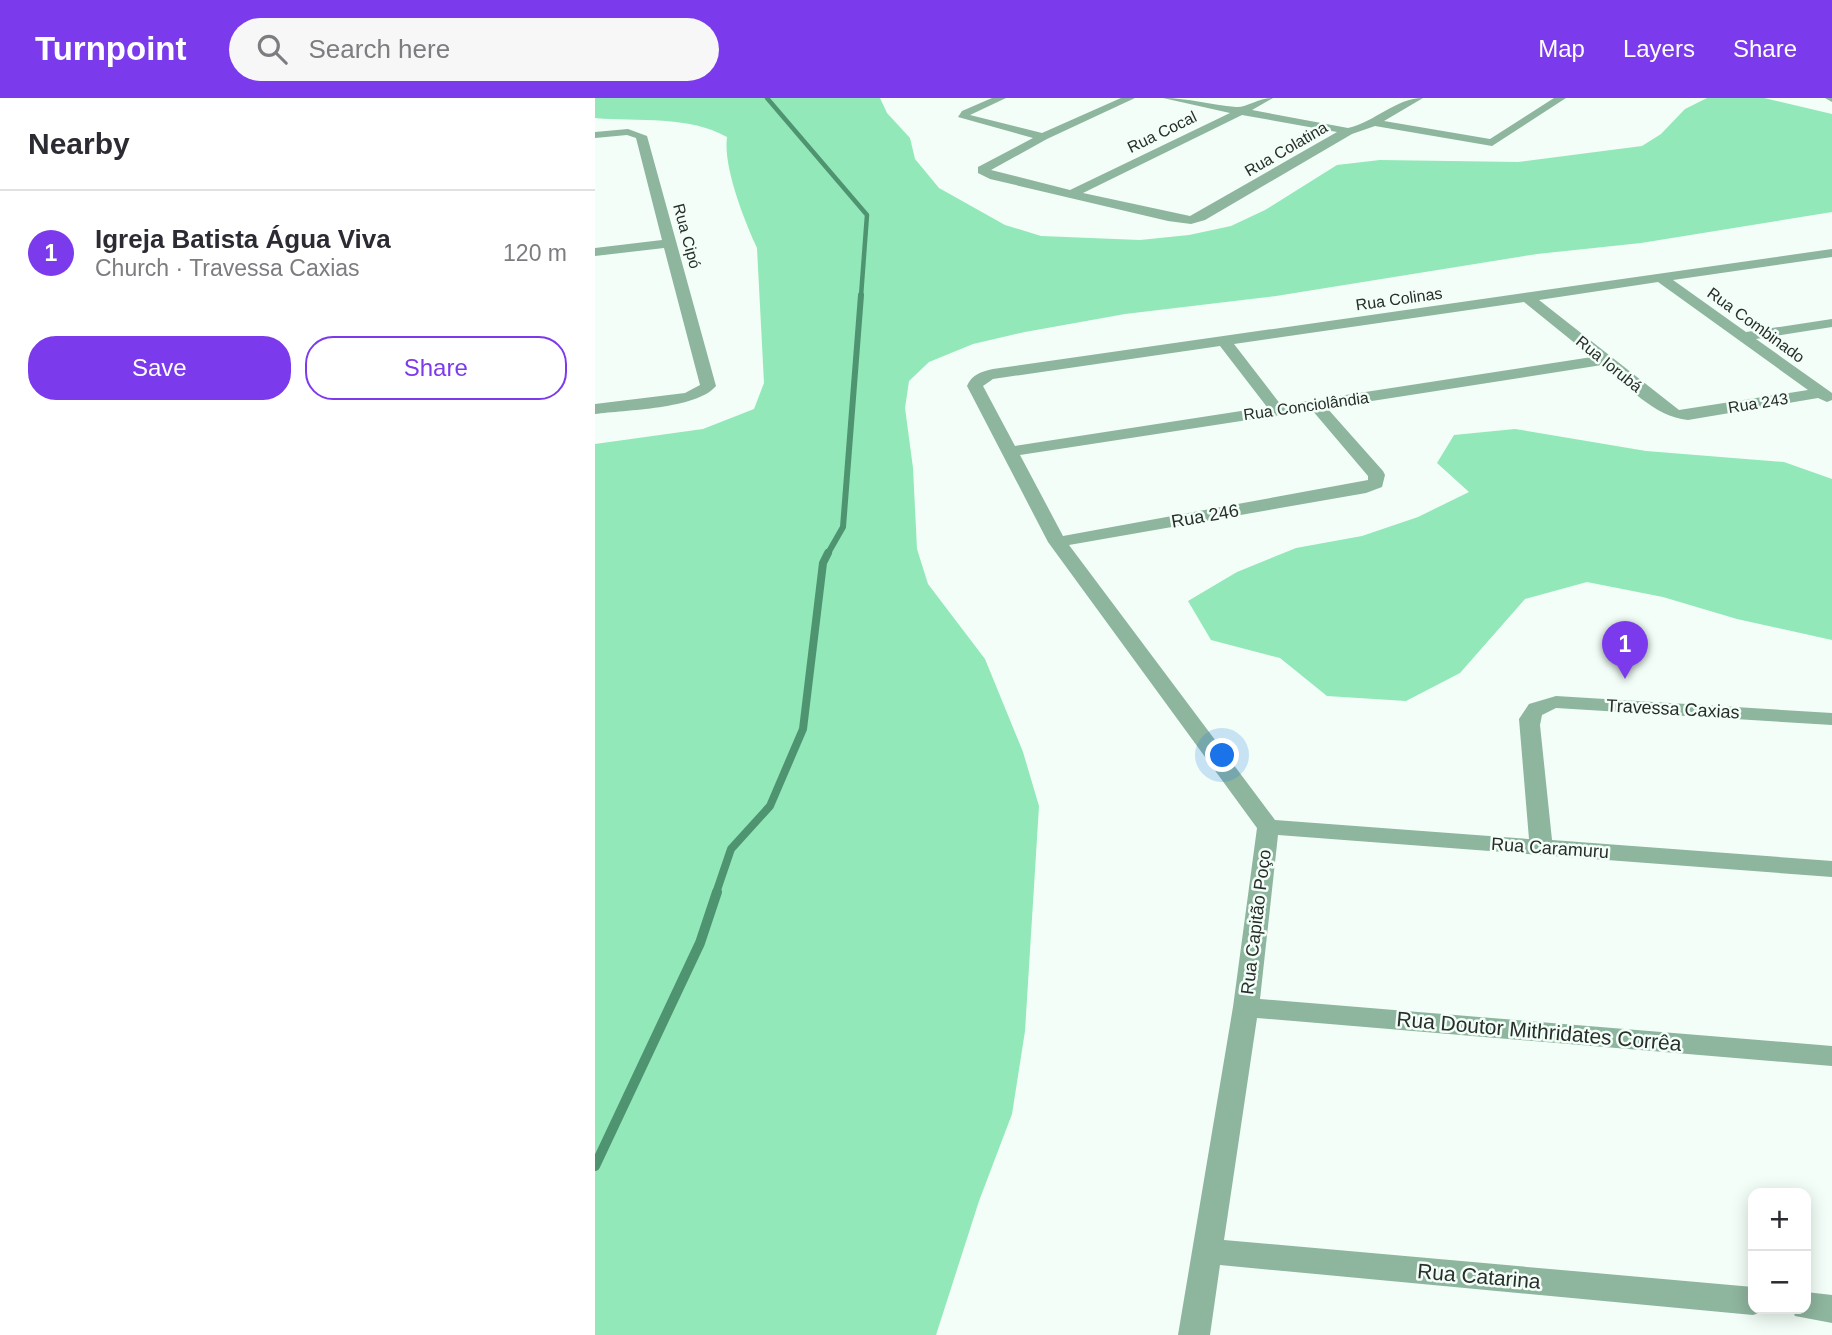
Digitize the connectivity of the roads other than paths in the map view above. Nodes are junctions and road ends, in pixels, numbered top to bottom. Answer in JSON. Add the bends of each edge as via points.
{"nodes":[{"id":1,"x":1001,"y":98,"type":"edge"},
{"id":2,"x":1130,"y":98,"type":"edge"},
{"id":3,"x":1168,"y":98,"type":"edge"},
{"id":4,"x":1268,"y":98,"type":"edge"},
{"id":5,"x":1417,"y":98,"type":"edge"},
{"id":6,"x":1561,"y":98,"type":"edge"},
{"id":7,"x":1239,"y":112,"type":"junction"},
{"id":8,"x":1375,"y":123,"type":"junction"},
{"id":9,"x":1348,"y":131,"type":"junction"},
{"id":10,"x":595,"y":135,"type":"edge"},
{"id":11,"x":1043,"y":136,"type":"junction"},
{"id":12,"x":1070,"y":195,"type":"junction"},
{"id":13,"x":671,"y":243,"type":"junction"},
{"id":14,"x":595,"y":252,"type":"edge"},
{"id":15,"x":1832,"y":253,"type":"edge"},
{"id":16,"x":1660,"y":277,"type":"junction"},
{"id":17,"x":1528,"y":298,"type":"junction"},
{"id":18,"x":1832,"y":323,"type":"edge"},
{"id":19,"x":1743,"y":337,"type":"junction"},
{"id":20,"x":1224,"y":342,"type":"junction"},
{"id":21,"x":1603,"y":360,"type":"junction"},
{"id":22,"x":975,"y":386,"type":"joint"},
{"id":23,"x":1826,"y":397,"type":"edge"},
{"id":24,"x":1316,"y":405,"type":"junction"},
{"id":25,"x":595,"y":409,"type":"edge"},
{"id":26,"x":1277,"y":410,"type":"junction"},
{"id":27,"x":1695,"y":414,"type":"joint"},
{"id":28,"x":1010,"y":453,"type":"junction"},
{"id":29,"x":1057,"y":542,"type":"junction"},
{"id":30,"x":1832,"y":719,"type":"edge"},
{"id":31,"x":1268,"y":827,"type":"junction"},
{"id":32,"x":1541,"y":848,"type":"junction"},
{"id":33,"x":1832,"y":869,"type":"edge"},
{"id":34,"x":1246,"y":1007,"type":"junction"},
{"id":35,"x":1832,"y":1056,"type":"edge"},
{"id":36,"x":1206,"y":1251,"type":"junction"},
{"id":37,"x":1748,"y":1301,"type":"edge"},
{"id":38,"x":1811,"y":1306,"type":"edge"},
{"id":39,"x":1832,"y":1308,"type":"edge"},
{"id":40,"x":1194,"y":1335,"type":"edge"}],
"edges":[{"from":1,"to":11,"type":"street","via":[[964,115]]},
{"from":2,"to":11,"type":"street"},
{"from":3,"to":7,"type":"street"},
{"from":4,"to":7,"type":"street","name":"Rua Cocal"},
{"from":5,"to":8,"type":"street","name":"Rua Colatina"},
{"from":6,"to":8,"type":"street","via":[[1488,143]]},
{"from":7,"to":9,"type":"street"},
{"from":7,"to":12,"type":"street","name":"Rua Cocal"},
{"from":8,"to":9,"type":"street","name":"Rua Colatina"},
{"from":9,"to":12,"type":"street","name":"Rua Colatina","via":[[1202,217],[1168,217]]},
{"from":10,"to":13,"type":"street","name":"Rua Cipó","via":[[628,132],[641,136]]},
{"from":11,"to":12,"type":"street","name":"Rua Colatina","via":[[983,168],[984,172]]},
{"from":13,"to":14,"type":"street"},
{"from":13,"to":25,"type":"street","name":"Rua Cipó","via":[[708,386],[694,395]]},
{"from":15,"to":16,"type":"street","name":"Rua Colinas"},
{"from":16,"to":17,"type":"street","name":"Rua Colinas"},
{"from":16,"to":19,"type":"street","name":"Rua Combinado"},
{"from":17,"to":20,"type":"street","name":"Rua Colinas"},
{"from":17,"to":21,"type":"street","name":"Rua Iorubá"},
{"from":18,"to":19,"type":"street"},
{"from":19,"to":23,"type":"street","name":"Rua Combinado"},
{"from":20,"to":22,"type":"street","name":"Rua Colinas","via":[[993,374]]},
{"from":20,"to":26,"type":"street"},
{"from":21,"to":24,"type":"street","name":"Rua Conciolândia"},
{"from":21,"to":27,"type":"street","name":"Rua Iorubá","via":[[1669,411]]},
{"from":22,"to":28,"type":"street","name":"Rua Capitão Poço"},
{"from":23,"to":27,"type":"street","name":"Rua 243"},
{"from":24,"to":26,"type":"street","name":"Rua Conciolândia"},
{"from":24,"to":29,"type":"street","name":"Rua 246","via":[[1377,475],[1372,486]]},
{"from":26,"to":28,"type":"street","name":"Rua Conciolândia"},
{"from":28,"to":29,"type":"street","name":"Rua Capitão Poço"},
{"from":29,"to":31,"type":"street","name":"Rua Capitão Poço"},
{"from":30,"to":32,"type":"street","name":"Travessa Caxias","via":[[1556,702],[1535,708],[1529,726]]},
{"from":31,"to":32,"type":"street","name":"Rua Caramuru"},
{"from":31,"to":34,"type":"street","name":"Rua Capitão Poço"},
{"from":32,"to":33,"type":"street","name":"Rua Caramuru"},
{"from":34,"to":35,"type":"street","name":"Rua Doutor Mithridates Corrêa"},
{"from":34,"to":36,"type":"street","name":"Rua Capitão Poço"},
{"from":36,"to":37,"type":"street","name":"Rua Catarina"},
{"from":36,"to":40,"type":"street","name":"Rua Capitão Poço"},
{"from":38,"to":39,"type":"street"}]}
